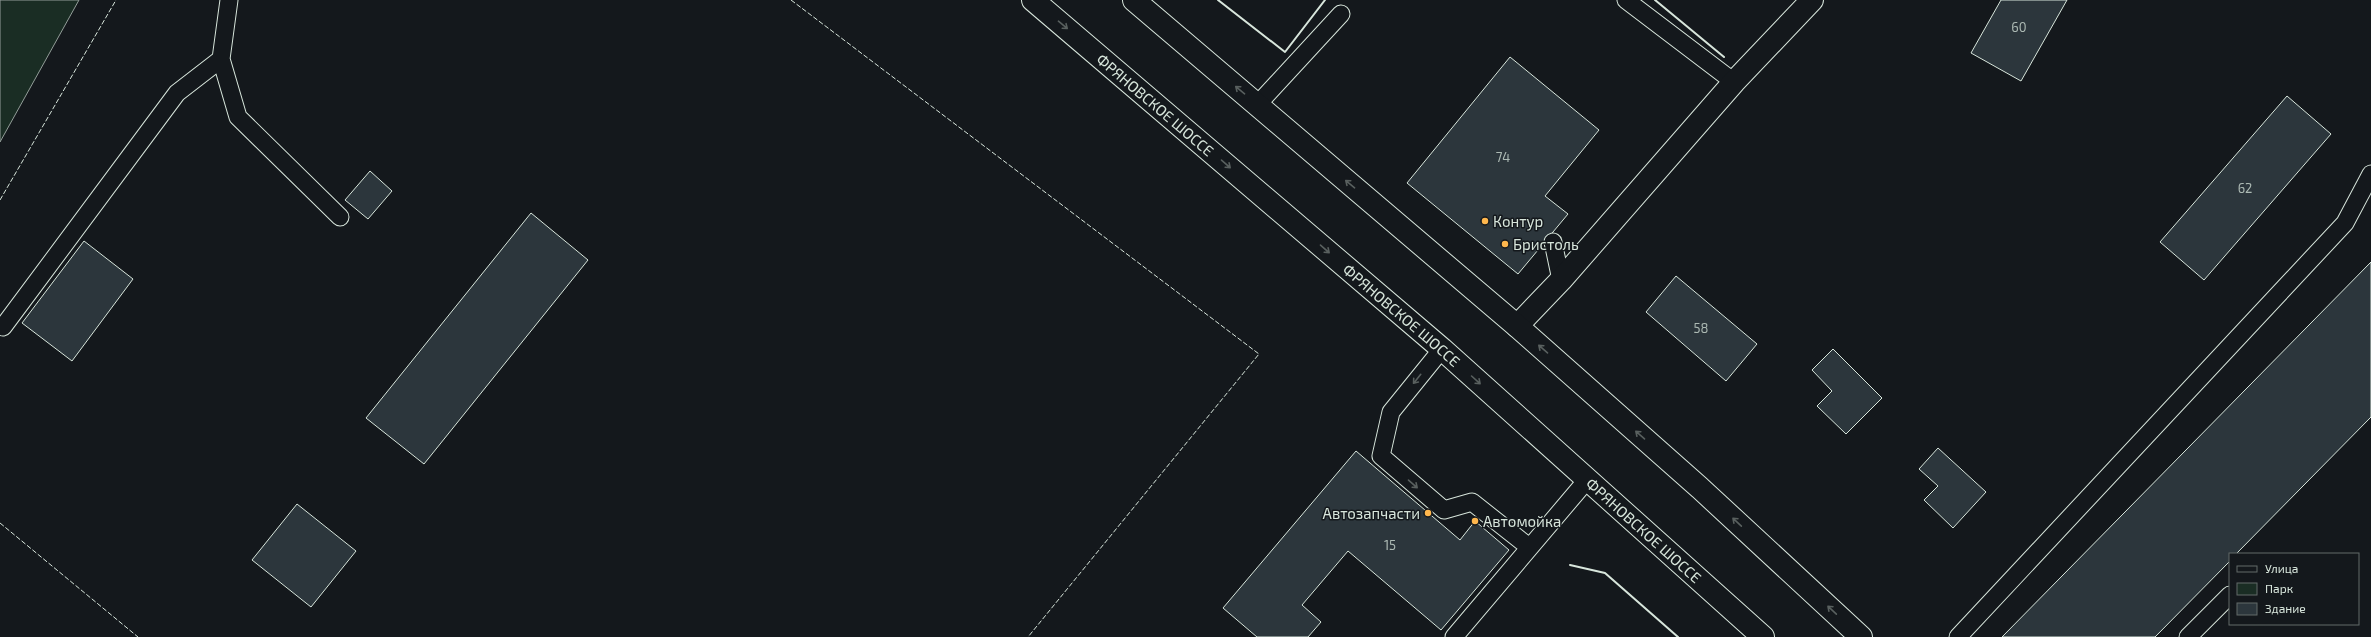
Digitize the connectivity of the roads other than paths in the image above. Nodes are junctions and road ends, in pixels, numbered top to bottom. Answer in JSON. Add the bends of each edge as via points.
{"nodes":[{"id":1,"x":229,"y":0,"type":"edge"},
{"id":2,"x":1034,"y":0,"type":"edge"},
{"id":3,"x":1134,"y":0,"type":"edge"},
{"id":4,"x":1626,"y":0,"type":"edge"},
{"id":5,"x":1812,"y":0,"type":"edge"},
{"id":6,"x":1341,"y":14,"type":"dead end"},
{"id":7,"x":221,"y":59,"type":"junction"},
{"id":8,"x":1734,"y":82,"type":"junction"},
{"id":9,"x":1257,"y":105,"type":"junction"},
{"id":10,"x":2371,"y":174,"type":"edge"},
{"id":11,"x":340,"y":217,"type":"dead end"},
{"id":12,"x":1553,"y":242,"type":"dead end"},
{"id":13,"x":1561,"y":280,"type":"junction"},
{"id":14,"x":1517,"y":326,"type":"junction"},
{"id":15,"x":3,"y":327,"type":"dead end"},
{"id":16,"x":1442,"y":349,"type":"junction"},
{"id":17,"x":1587,"y":480,"type":"junction"},
{"id":18,"x":1528,"y":548,"type":"junction"},
{"id":19,"x":2229,"y":596,"type":"edge"},
{"id":20,"x":1454,"y":637,"type":"edge"},
{"id":21,"x":1763,"y":637,"type":"edge"},
{"id":22,"x":1860,"y":637,"type":"edge"},
{"id":23,"x":1958,"y":637,"type":"edge"},
{"id":24,"x":2188,"y":637,"type":"edge"}],
"edges":[{"from":1,"to":7,"type":"lane"},
{"from":2,"to":16,"type":"main road","name":"ФРЯНОВСКОЕ ШОССЕ","one_way":true},
{"from":9,"to":3,"type":"main road","one_way":true},
{"from":4,"to":8,"type":"lane"},
{"from":5,"to":8,"type":"main road"},
{"from":6,"to":9,"type":"lane"},
{"from":7,"to":11,"type":"lane","via":[[238,117]]},
{"from":7,"to":15,"type":"lane","via":[[177,93]]},
{"from":8,"to":13,"type":"main road"},
{"from":14,"to":9,"type":"main road","one_way":true},
{"from":10,"to":23,"type":"lane","via":[[2345,223]]},
{"from":12,"to":13,"type":"lane"},
{"from":13,"to":14,"type":"main road"},
{"from":22,"to":14,"type":"main road","one_way":true,"via":[[1700,488]]},
{"from":16,"to":17,"type":"main road","name":"ФРЯНОВСКОЕ ШОССЕ","one_way":true},
{"from":16,"to":18,"type":"lane","one_way":true,"via":[[1390,412],[1380,456],[1444,510],[1472,502]]},
{"from":17,"to":18,"type":"lane"},
{"from":17,"to":21,"type":"main road","name":"ФРЯНОВСКОЕ ШОССЕ"},
{"from":18,"to":20,"type":"lane"},
{"from":19,"to":24,"type":"lane"}]}
